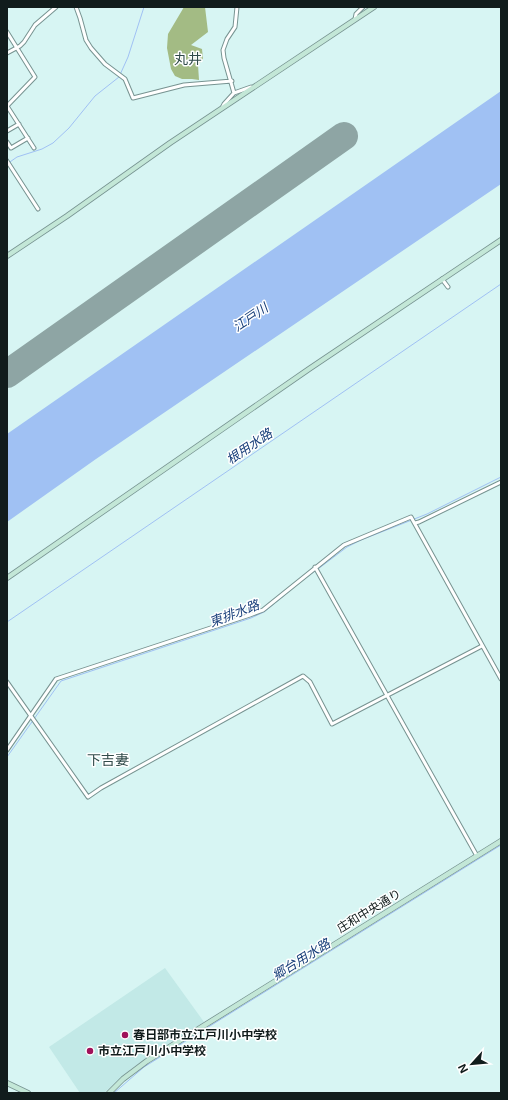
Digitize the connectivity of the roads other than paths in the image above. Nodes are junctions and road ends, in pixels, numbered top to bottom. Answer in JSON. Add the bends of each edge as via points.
{"nodes":[{"id":1,"x":56,"y":7,"type":"edge"},
{"id":2,"x":76,"y":7,"type":"edge"},
{"id":3,"x":237,"y":7,"type":"edge"},
{"id":4,"x":364,"y":7,"type":"edge"},
{"id":5,"x":374,"y":7,"type":"edge"},
{"id":6,"x":355,"y":19,"type":"junction"},
{"id":7,"x":7,"y":32,"type":"edge"},
{"id":8,"x":16,"y":48,"type":"junction"},
{"id":9,"x":7,"y":53,"type":"edge"},
{"id":10,"x":232,"y":81,"type":"junction"},
{"id":11,"x":254,"y":87,"type":"junction"},
{"id":12,"x":234,"y":93,"type":"junction"},
{"id":13,"x":8,"y":100,"type":"edge"},
{"id":14,"x":7,"y":106,"type":"edge"},
{"id":15,"x":222,"y":108,"type":"junction"},
{"id":16,"x":19,"y":124,"type":"junction"},
{"id":17,"x":7,"y":131,"type":"edge"},
{"id":18,"x":28,"y":138,"type":"junction"},
{"id":19,"x":7,"y":142,"type":"edge"},
{"id":20,"x":34,"y":148,"type":"dead end"},
{"id":21,"x":7,"y":161,"type":"edge"},
{"id":22,"x":38,"y":209,"type":"dead end"},
{"id":23,"x":501,"y":240,"type":"edge"},
{"id":24,"x":7,"y":256,"type":"edge"},
{"id":25,"x":442,"y":279,"type":"junction"},
{"id":26,"x":448,"y":287,"type":"dead end"},
{"id":27,"x":501,"y":482,"type":"edge"},
{"id":28,"x":414,"y":521,"type":"junction"},
{"id":29,"x":315,"y":567,"type":"junction"},
{"id":30,"x":7,"y":578,"type":"edge"},
{"id":31,"x":482,"y":646,"type":"junction"},
{"id":32,"x":501,"y":679,"type":"edge"},
{"id":33,"x":7,"y":682,"type":"edge"},
{"id":34,"x":386,"y":695,"type":"junction"},
{"id":35,"x":31,"y":716,"type":"junction"},
{"id":36,"x":7,"y":750,"type":"edge"},
{"id":37,"x":501,"y":842,"type":"edge"},
{"id":38,"x":477,"y":856,"type":"junction"},
{"id":39,"x":7,"y":1083,"type":"edge"},
{"id":40,"x":28,"y":1093,"type":"edge"},
{"id":41,"x":109,"y":1093,"type":"edge"}],
"edges":[{"from":1,"to":8,"type":"street","via":[[35,25],[24,42]]},
{"from":2,"to":10,"type":"street","via":[[91,48],[105,64],[125,79],[133,98],[184,85]]},
{"from":3,"to":10,"type":"street","via":[[235,27],[223,50]]},
{"from":4,"to":6,"type":"street","via":[[356,14]]},
{"from":5,"to":6,"type":"street"},
{"from":6,"to":11,"type":"street"},
{"from":7,"to":8,"type":"street"},
{"from":8,"to":9,"type":"street"},
{"from":8,"to":13,"type":"street","via":[[35,77]]},
{"from":10,"to":12,"type":"street"},
{"from":11,"to":12,"type":"street"},
{"from":11,"to":15,"type":"street"},
{"from":12,"to":15,"type":"street"},
{"from":13,"to":14,"type":"street"},
{"from":14,"to":16,"type":"street"},
{"from":15,"to":24,"type":"street"},
{"from":16,"to":17,"type":"street"},
{"from":16,"to":18,"type":"street"},
{"from":18,"to":19,"type":"street","via":[[11,148]]},
{"from":18,"to":20,"type":"street"},
{"from":21,"to":22,"type":"street"},
{"from":23,"to":25,"type":"street"},
{"from":25,"to":26,"type":"street"},
{"from":25,"to":30,"type":"street"},
{"from":27,"to":28,"type":"street","via":[[419,522]]},
{"from":28,"to":29,"type":"street","via":[[411,517],[349,542]]},
{"from":28,"to":31,"type":"street"},
{"from":29,"to":34,"type":"street"},
{"from":29,"to":35,"type":"street","via":[[263,610],[56,679]]},
{"from":31,"to":32,"type":"street"},
{"from":31,"to":34,"type":"street"},
{"from":33,"to":35,"type":"street"},
{"from":34,"to":35,"type":"street","via":[[332,724],[310,682],[303,676],[88,797]]},
{"from":34,"to":38,"type":"street"},
{"from":35,"to":36,"type":"street"},
{"from":37,"to":38,"type":"street","name":"庄和中央通り"},
{"from":38,"to":41,"type":"street","name":"庄和中央通り","via":[[147,1061]]},
{"from":39,"to":40,"type":"street"}]}
